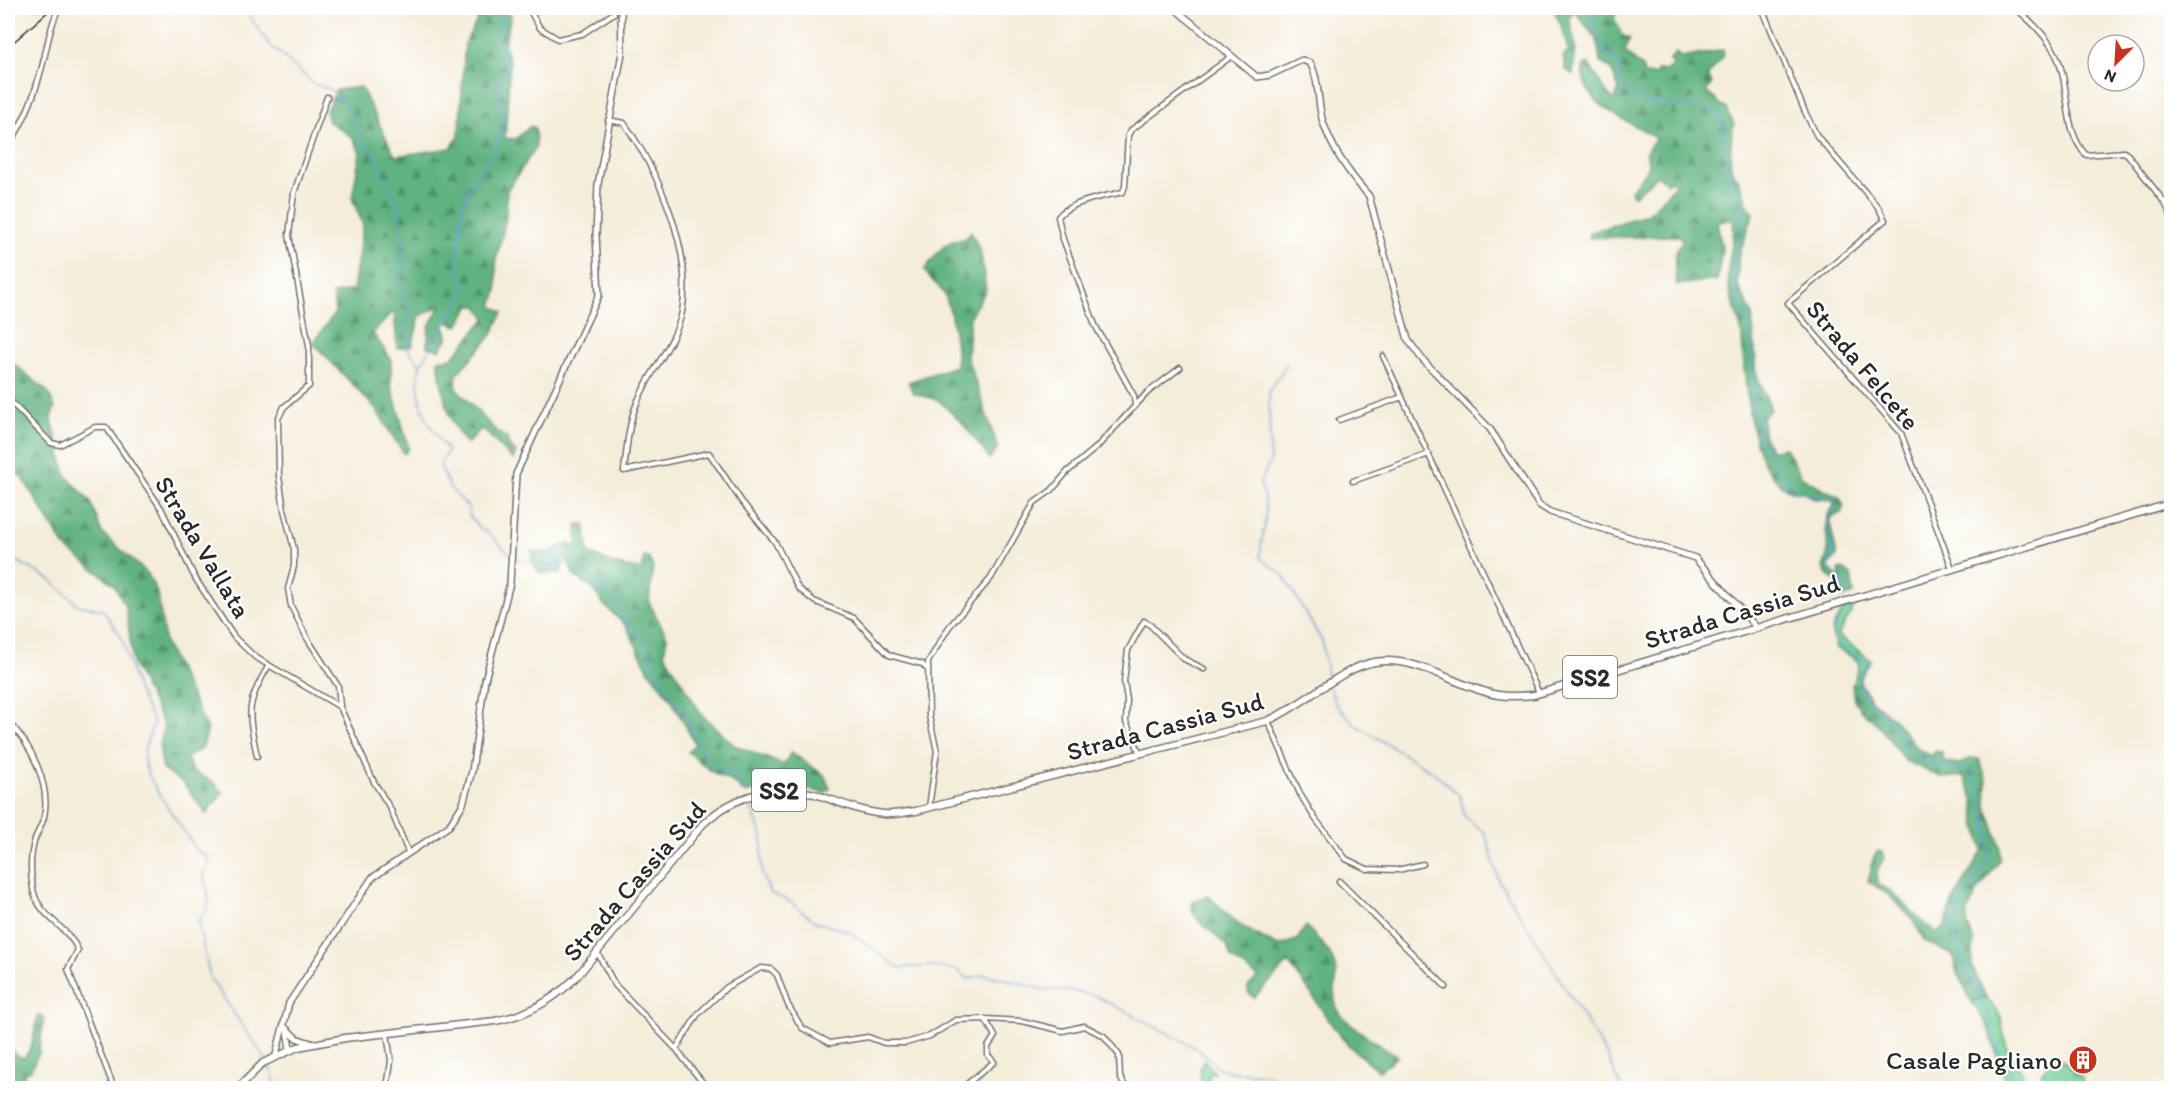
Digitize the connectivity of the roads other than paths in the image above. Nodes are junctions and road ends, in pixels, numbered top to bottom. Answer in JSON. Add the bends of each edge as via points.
{"nodes":[{"id":1,"x":35,"y":8,"type":"edge"},
{"id":2,"x":42,"y":8,"type":"edge"},
{"id":3,"x":59,"y":8,"type":"edge"},
{"id":4,"x":528,"y":8,"type":"edge"},
{"id":5,"x":609,"y":8,"type":"edge"},
{"id":6,"x":1174,"y":8,"type":"edge"},
{"id":7,"x":1762,"y":8,"type":"edge"},
{"id":8,"x":2015,"y":8,"type":"edge"},
{"id":9,"x":621,"y":10,"type":"edge"},
{"id":10,"x":614,"y":13,"type":"junction"},
{"id":11,"x":1233,"y":56,"type":"junction"},
{"id":12,"x":327,"y":97,"type":"dead end"},
{"id":13,"x":608,"y":120,"type":"junction"},
{"id":14,"x":8,"y":146,"type":"edge"},
{"id":15,"x":2172,"y":217,"type":"edge"},
{"id":16,"x":1383,"y":356,"type":"dead end"},
{"id":17,"x":1180,"y":368,"type":"dead end"},
{"id":18,"x":1402,"y":397,"type":"junction"},
{"id":19,"x":8,"y":399,"type":"edge"},
{"id":20,"x":1135,"y":406,"type":"junction"},
{"id":21,"x":1338,"y":420,"type":"dead end"},
{"id":22,"x":1428,"y":454,"type":"junction"},
{"id":23,"x":1353,"y":481,"type":"dead end"},
{"id":24,"x":2172,"y":502,"type":"edge"},
{"id":25,"x":1952,"y":568,"type":"junction"},
{"id":26,"x":1756,"y":627,"type":"junction"},
{"id":27,"x":269,"y":665,"type":"junction"},
{"id":28,"x":927,"y":669,"type":"junction"},
{"id":29,"x":1204,"y":669,"type":"dead end"},
{"id":30,"x":1539,"y":693,"type":"junction"},
{"id":31,"x":340,"y":707,"type":"junction"},
{"id":32,"x":1267,"y":721,"type":"junction"},
{"id":33,"x":8,"y":722,"type":"edge"},
{"id":34,"x":1140,"y":753,"type":"junction"},
{"id":35,"x":257,"y":756,"type":"dead end"},
{"id":36,"x":929,"y":807,"type":"junction"},
{"id":37,"x":408,"y":852,"type":"junction"},
{"id":38,"x":1422,"y":864,"type":"dead end"},
{"id":39,"x":1339,"y":881,"type":"dead end"},
{"id":40,"x":597,"y":952,"type":"junction"},
{"id":41,"x":1446,"y":987,"type":"dead end"},
{"id":42,"x":985,"y":1019,"type":"junction"},
{"id":43,"x":284,"y":1031,"type":"junction"},
{"id":44,"x":386,"y":1033,"type":"junction"},
{"id":45,"x":313,"y":1043,"type":"junction"},
{"id":46,"x":290,"y":1049,"type":"junction"},
{"id":47,"x":676,"y":1049,"type":"junction"},
{"id":48,"x":273,"y":1057,"type":"junction"},
{"id":49,"x":114,"y":1089,"type":"edge"},
{"id":50,"x":238,"y":1089,"type":"edge"},
{"id":51,"x":387,"y":1089,"type":"edge"},
{"id":52,"x":707,"y":1089,"type":"edge"},
{"id":53,"x":962,"y":1089,"type":"edge"},
{"id":54,"x":1126,"y":1089,"type":"edge"}],
"edges":[{"from":1,"to":2,"type":"street"},
{"from":3,"to":14,"type":"street","via":[[23,124]]},
{"from":4,"to":10,"type":"street","via":[[540,28],[558,39],[582,34]]},
{"from":5,"to":10,"type":"street"},
{"from":6,"to":11,"type":"main road"},
{"from":7,"to":25,"type":"street","name":"Strada Felcete","via":[[1817,136],[1885,220],[1788,303],[1901,433]]},
{"from":8,"to":15,"type":"street","via":[[2051,45],[2058,59],[2080,148],[2086,155],[2124,152]]},
{"from":9,"to":10,"type":"street"},
{"from":9,"to":13,"type":"main road","via":[[622,53]]},
{"from":11,"to":20,"type":"street","via":[[1131,130],[1123,192],[1101,195],[1058,217],[1087,306],[1134,396]]},
{"from":11,"to":26,"type":"main road","via":[[1250,72],[1264,78],[1302,60],[1310,63],[1323,122],[1354,179],[1369,196],[1408,340],[1490,429],[1539,505],[1550,512],[1695,558]]},
{"from":12,"to":31,"type":"street","via":[[294,193],[289,235],[309,346],[309,386],[284,407],[278,419],[279,476],[294,549],[288,589],[291,606],[338,686]]},
{"from":13,"to":28,"type":"street","via":[[624,123],[657,179],[679,246],[683,290],[682,314],[631,420],[624,471],[709,453],[775,542],[798,588],[814,601],[854,618],[889,655]]},
{"from":13,"to":37,"type":"main road","via":[[598,184],[598,300],[518,467],[510,583],[485,680],[472,771],[463,804],[449,826]]},
{"from":16,"to":18,"type":"street"},
{"from":17,"to":20,"type":"street"},
{"from":18,"to":21,"type":"street"},
{"from":18,"to":22,"type":"street"},
{"from":19,"to":27,"type":"street","name":"Strada Vallata","via":[[51,443],[60,445],[95,427],[106,427],[161,508],[195,578],[225,625],[255,657]]},
{"from":20,"to":28,"type":"street","via":[[1097,447],[1034,503],[991,578],[949,627]]},
{"from":22,"to":23,"type":"street"},
{"from":22,"to":30,"type":"street"},
{"from":24,"to":25,"type":"main road","name":"Strada Cassia Sud","number":"SS2"},
{"from":25,"to":26,"type":"main road","name":"Strada Cassia Sud","number":"SS2"},
{"from":26,"to":30,"type":"main road","name":"Strada Cassia Sud","number":"SS2"},
{"from":27,"to":31,"type":"street","name":"Strada Vallata"},
{"from":27,"to":35,"type":"street","via":[[250,701],[249,717]]},
{"from":28,"to":36,"type":"street","via":[[928,716],[937,751]]},
{"from":29,"to":34,"type":"street","via":[[1184,659],[1144,621],[1128,650],[1124,681],[1126,722]]},
{"from":30,"to":32,"type":"main road","name":"Strada Cassia Sud","number":"SS2","via":[[1498,695],[1396,662],[1375,662]]},
{"from":31,"to":37,"type":"street"},
{"from":32,"to":34,"type":"main road","name":"Strada Cassia Sud","number":"SS2"},
{"from":32,"to":38,"type":"street","via":[[1300,794],[1346,859],[1367,869],[1398,870]]},
{"from":33,"to":49,"type":"street","via":[[41,773],[46,805],[31,854],[33,888],[38,905],[72,937],[78,950],[68,969]]},
{"from":34,"to":36,"type":"main road","name":"Strada Cassia Sud","number":"SS2"},
{"from":36,"to":40,"type":"main road","name":"Strada Cassia Sud","number":"SS2","via":[[883,814],[794,790],[746,797],[721,808],[703,824]]},
{"from":37,"to":43,"type":"main road","via":[[372,878],[289,1003]]},
{"from":39,"to":41,"type":"street"},
{"from":40,"to":44,"type":"main road","name":"Strada Cassia Sud","number":"SS2","via":[[560,993],[525,1013],[495,1021]]},
{"from":40,"to":47,"type":"street","via":[[615,985]]},
{"from":42,"to":47,"type":"street","via":[[956,1020],[930,1036],[906,1043],[884,1043],[868,1037],[830,1043],[802,1028],[792,1015],[777,975],[771,969],[761,968],[720,994],[698,1014]]},
{"from":42,"to":53,"type":"street","via":[[995,1036],[988,1047],[993,1065]]},
{"from":42,"to":54,"type":"street","via":[[1022,1021],[1063,1031],[1084,1026],[1104,1036],[1119,1055],[1120,1077]]},
{"from":43,"to":45,"type":"main road","via":[[300,1041]]},
{"from":43,"to":46,"type":"main road"},
{"from":43,"to":48,"type":"main road"},
{"from":44,"to":45,"type":"main road","name":"Strada Cassia Sud","number":"SS2"},
{"from":44,"to":51,"type":"street","via":[[391,1045]]},
{"from":45,"to":46,"type":"main road","name":"Strada Cassia Sud","number":"SS2"},
{"from":46,"to":48,"type":"main road","name":"Strada Cassia Sud","number":"SS2"},
{"from":47,"to":52,"type":"street"},
{"from":48,"to":50,"type":"main road","name":"Strada Cassia Sud","number":"SS2"}]}
